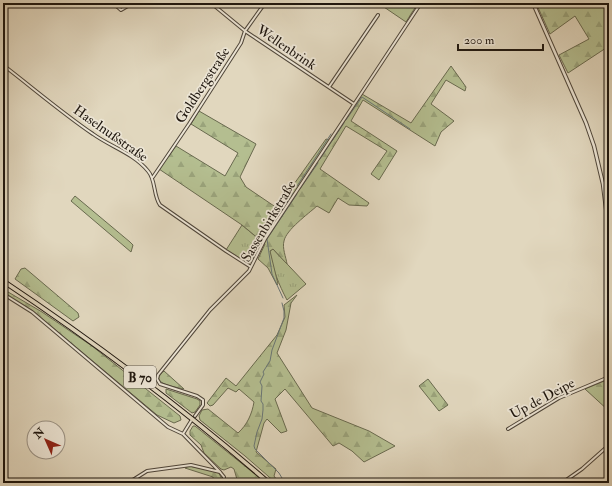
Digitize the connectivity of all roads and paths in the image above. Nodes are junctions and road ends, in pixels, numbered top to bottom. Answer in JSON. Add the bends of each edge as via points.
{"nodes":[{"id":1,"x":133,"y":3,"type":"edge"},
{"id":2,"x":211,"y":3,"type":"edge"},
{"id":3,"x":266,"y":3,"type":"edge"},
{"id":4,"x":421,"y":3,"type":"edge"},
{"id":5,"x":533,"y":3,"type":"edge"},
{"id":6,"x":114,"y":4,"type":"edge"},
{"id":7,"x":378,"y":15,"type":"dead end"},
{"id":8,"x":245,"y":31,"type":"junction"},
{"id":9,"x":3,"y":65,"type":"edge"},
{"id":10,"x":329,"y":87,"type":"junction"},
{"id":11,"x":354,"y":104,"type":"junction"},
{"id":12,"x":153,"y":177,"type":"junction"},
{"id":13,"x":609,"y":228,"type":"edge"},
{"id":14,"x":609,"y":232,"type":"edge"},
{"id":15,"x":251,"y":267,"type":"junction"},
{"id":16,"x":3,"y":281,"type":"edge"},
{"id":17,"x":5,"y":295,"type":"dead end"},
{"id":18,"x":609,"y":377,"type":"edge"},
{"id":19,"x":196,"y":416,"type":"dead end"},
{"id":20,"x":191,"y":421,"type":"dead end"},
{"id":21,"x":508,"y":429,"type":"dead end"},
{"id":22,"x":183,"y":434,"type":"junction"},
{"id":23,"x":609,"y":445,"type":"edge"},
{"id":24,"x":220,"y":472,"type":"junction"},
{"id":25,"x":128,"y":483,"type":"edge"},
{"id":26,"x":224,"y":483,"type":"edge"},
{"id":27,"x":269,"y":483,"type":"edge"},
{"id":28,"x":562,"y":483,"type":"edge"}],
"edges":[{"from":1,"to":6,"type":"street","via":[[121,10]]},
{"from":2,"to":8,"type":"street","name":"Wellenbrink"},
{"from":3,"to":8,"type":"street","name":"Goldbergstraße"},
{"from":4,"to":11,"type":"street","name":"Sassenbirkstraße"},
{"from":5,"to":13,"type":"street","via":[[594,146],[603,184]]},
{"from":7,"to":10,"type":"street"},
{"from":8,"to":10,"type":"street","name":"Wellenbrink"},
{"from":8,"to":12,"type":"street","name":"Goldbergstraße","via":[[237,49]]},
{"from":9,"to":12,"type":"street","name":"Haselnußstraße","via":[[94,135],[125,152]]},
{"from":10,"to":11,"type":"street","name":"Wellenbrink"},
{"from":11,"to":15,"type":"street","name":"Sassenbirkstraße","via":[[265,239]]},
{"from":12,"to":15,"type":"street","name":"Haselnußstraße","via":[[156,200],[160,205]]},
{"from":13,"to":14,"type":"street"},
{"from":15,"to":19,"type":"street","name":"Sassenbirkstraße","via":[[210,310],[158,375],[157,380],[160,384],[202,400],[203,405]]},
{"from":16,"to":27,"type":"highway","number":"B 70","via":[[146,382]]},
{"from":17,"to":22,"type":"street","via":[[32,312],[168,427]]},
{"from":18,"to":21,"type":"street","name":"Up de Deipe","via":[[559,398]]},
{"from":20,"to":22,"type":"street"},
{"from":22,"to":24,"type":"street"},
{"from":23,"to":28,"type":"street","via":[[582,470]]},
{"from":24,"to":25,"type":"street","via":[[191,465],[147,471]]},
{"from":24,"to":26,"type":"street","via":[[224,477]]}]}
